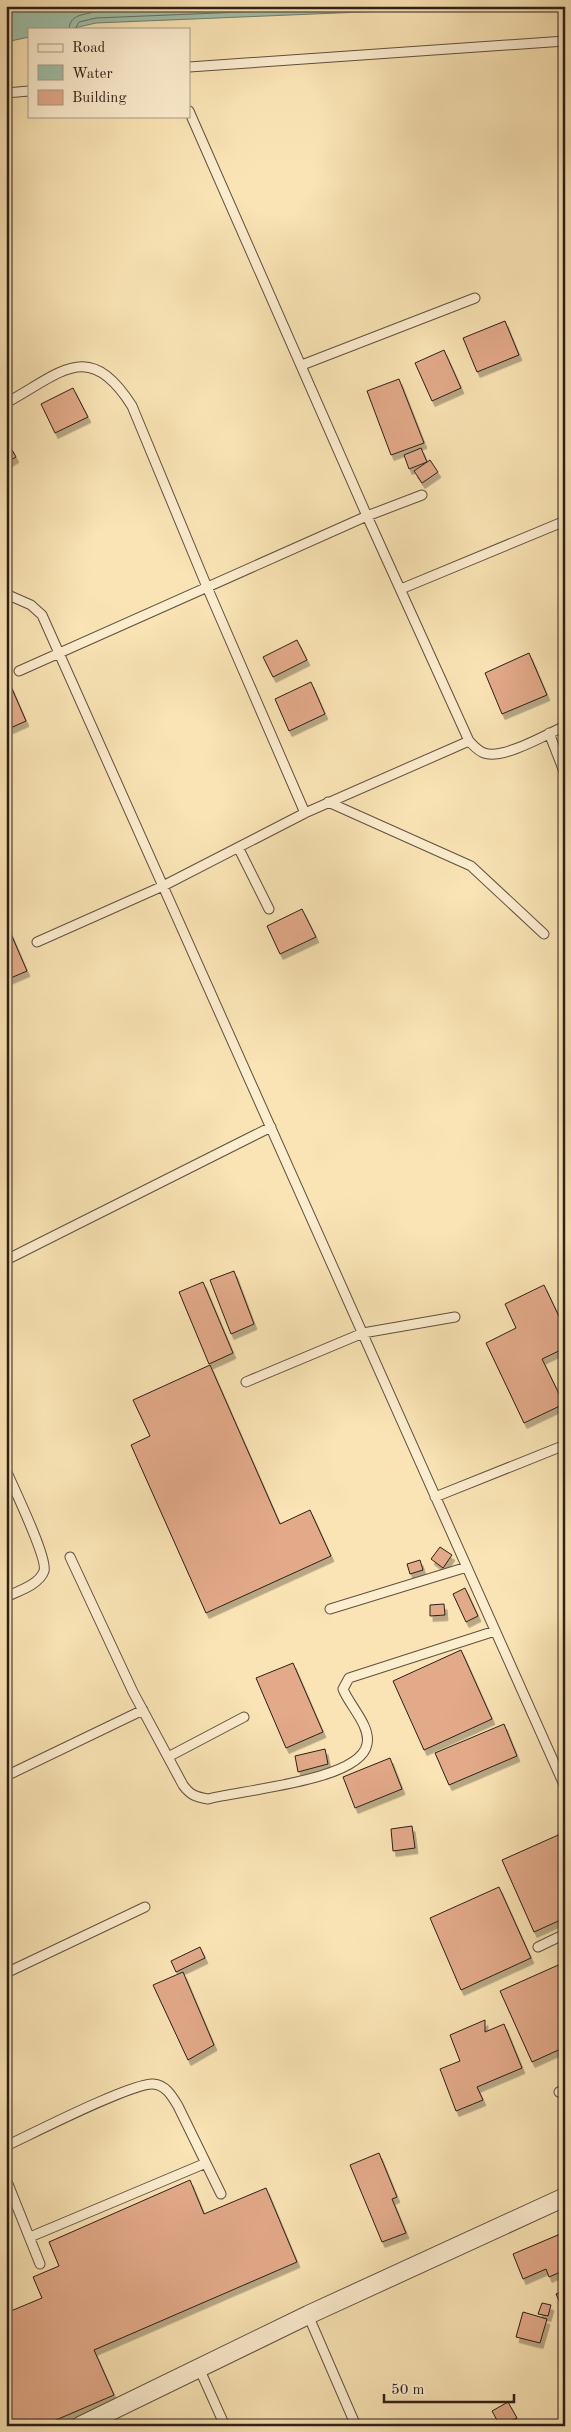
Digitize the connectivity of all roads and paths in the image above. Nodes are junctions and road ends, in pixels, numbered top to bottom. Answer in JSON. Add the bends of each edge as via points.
{"nodes":[{"id":1,"x":565,"y":41,"type":"edge"},
{"id":2,"x":190,"y":67,"type":"edge"},
{"id":3,"x":28,"y":91,"type":"edge"},
{"id":4,"x":6,"y":93,"type":"edge"},
{"id":5,"x":190,"y":113,"type":"edge"},
{"id":6,"x":475,"y":298,"type":"dead end"},
{"id":7,"x":302,"y":366,"type":"junction"},
{"id":8,"x":6,"y":403,"type":"edge"},
{"id":9,"x":422,"y":495,"type":"dead end"},
{"id":10,"x":367,"y":516,"type":"junction"},
{"id":11,"x":565,"y":521,"type":"edge"},
{"id":12,"x":207,"y":587,"type":"junction"},
{"id":13,"x":401,"y":589,"type":"junction"},
{"id":14,"x":6,"y":594,"type":"edge"},
{"id":15,"x":59,"y":652,"type":"junction"},
{"id":16,"x":19,"y":671,"type":"dead end"},
{"id":17,"x":565,"y":726,"type":"edge"},
{"id":18,"x":549,"y":733,"type":"junction"},
{"id":19,"x":469,"y":741,"type":"junction"},
{"id":20,"x":565,"y":774,"type":"edge"},
{"id":21,"x":328,"y":802,"type":"junction"},
{"id":22,"x":306,"y":812,"type":"junction"},
{"id":23,"x":239,"y":849,"type":"junction"},
{"id":24,"x":163,"y":886,"type":"junction"},
{"id":25,"x":269,"y":909,"type":"dead end"},
{"id":26,"x":544,"y":934,"type":"dead end"},
{"id":27,"x":37,"y":942,"type":"dead end"},
{"id":28,"x":271,"y":1127,"type":"junction"},
{"id":29,"x":6,"y":1260,"type":"edge"},
{"id":30,"x":455,"y":1317,"type":"dead end"},
{"id":31,"x":362,"y":1333,"type":"junction"},
{"id":32,"x":246,"y":1382,"type":"dead end"},
{"id":33,"x":565,"y":1445,"type":"edge"},
{"id":34,"x":6,"y":1470,"type":"edge"},
{"id":35,"x":435,"y":1497,"type":"junction"},
{"id":36,"x":70,"y":1557,"type":"dead end"},
{"id":37,"x":467,"y":1567,"type":"junction"},
{"id":38,"x":6,"y":1597,"type":"edge"},
{"id":39,"x":330,"y":1609,"type":"dead end"},
{"id":40,"x":495,"y":1631,"type":"junction"},
{"id":41,"x":143,"y":1710,"type":"junction"},
{"id":42,"x":244,"y":1716,"type":"dead end"},
{"id":43,"x":168,"y":1757,"type":"junction"},
{"id":44,"x":6,"y":1776,"type":"edge"},
{"id":45,"x":565,"y":1787,"type":"edge"},
{"id":46,"x":145,"y":1907,"type":"dead end"},
{"id":47,"x":565,"y":1934,"type":"edge"},
{"id":48,"x":538,"y":1947,"type":"dead end"},
{"id":49,"x":6,"y":1973,"type":"edge"},
{"id":50,"x":6,"y":2146,"type":"edge"},
{"id":51,"x":206,"y":2163,"type":"junction"},
{"id":52,"x":6,"y":2179,"type":"edge"},
{"id":53,"x":221,"y":2194,"type":"dead end"},
{"id":54,"x":565,"y":2197,"type":"edge"},
{"id":55,"x":30,"y":2238,"type":"junction"},
{"id":56,"x":40,"y":2264,"type":"dead end"},
{"id":57,"x":308,"y":2315,"type":"junction"},
{"id":58,"x":199,"y":2368,"type":"junction"},
{"id":59,"x":80,"y":2426,"type":"edge"},
{"id":60,"x":225,"y":2426,"type":"edge"},
{"id":61,"x":356,"y":2426,"type":"edge"}],
"edges":[{"from":1,"to":2,"type":"lane"},
{"from":3,"to":4,"type":"lane"},
{"from":5,"to":7,"type":"lane"},
{"from":6,"to":7,"type":"lane"},
{"from":7,"to":10,"type":"lane"},
{"from":8,"to":12,"type":"lane","via":[[78,366],[94,368],[110,376],[132,406]]},
{"from":9,"to":10,"type":"lane"},
{"from":10,"to":12,"type":"lane"},
{"from":10,"to":13,"type":"lane"},
{"from":11,"to":13,"type":"lane"},
{"from":12,"to":15,"type":"lane"},
{"from":12,"to":22,"type":"lane"},
{"from":13,"to":19,"type":"lane"},
{"from":14,"to":15,"type":"lane","via":[[31,605],[42,615]]},
{"from":15,"to":16,"type":"lane"},
{"from":15,"to":24,"type":"lane"},
{"from":17,"to":18,"type":"lane"},
{"from":18,"to":19,"type":"lane","via":[[492,755],[477,749]]},
{"from":18,"to":20,"type":"lane"},
{"from":19,"to":21,"type":"lane"},
{"from":21,"to":22,"type":"lane"},
{"from":21,"to":26,"type":"lane","via":[[470,866]]},
{"from":22,"to":23,"type":"lane"},
{"from":23,"to":24,"type":"lane"},
{"from":23,"to":25,"type":"lane"},
{"from":24,"to":27,"type":"lane"},
{"from":24,"to":28,"type":"lane"},
{"from":28,"to":29,"type":"lane"},
{"from":28,"to":31,"type":"lane"},
{"from":30,"to":31,"type":"lane"},
{"from":31,"to":32,"type":"lane"},
{"from":31,"to":35,"type":"lane"},
{"from":33,"to":35,"type":"lane"},
{"from":34,"to":38,"type":"lane","via":[[44,1566],[40,1578],[34,1583]]},
{"from":35,"to":37,"type":"lane"},
{"from":36,"to":41,"type":"lane"},
{"from":37,"to":39,"type":"lane"},
{"from":37,"to":40,"type":"lane"},
{"from":40,"to":43,"type":"lane","via":[[349,1678],[343,1688],[367,1731],[367,1745],[356,1761],[346,1768],[316,1778],[208,1799],[188,1793]]},
{"from":40,"to":45,"type":"lane"},
{"from":41,"to":43,"type":"lane"},
{"from":41,"to":44,"type":"lane"},
{"from":42,"to":43,"type":"lane"},
{"from":46,"to":49,"type":"lane"},
{"from":47,"to":48,"type":"lane"},
{"from":50,"to":51,"type":"lane","via":[[122,2093],[152,2084],[162,2086],[172,2095]]},
{"from":51,"to":53,"type":"lane"},
{"from":51,"to":55,"type":"lane"},
{"from":52,"to":55,"type":"lane"},
{"from":54,"to":57,"type":"street"},
{"from":55,"to":56,"type":"lane"},
{"from":57,"to":58,"type":"street"},
{"from":57,"to":61,"type":"lane"},
{"from":58,"to":59,"type":"street"},
{"from":58,"to":60,"type":"lane"}]}
